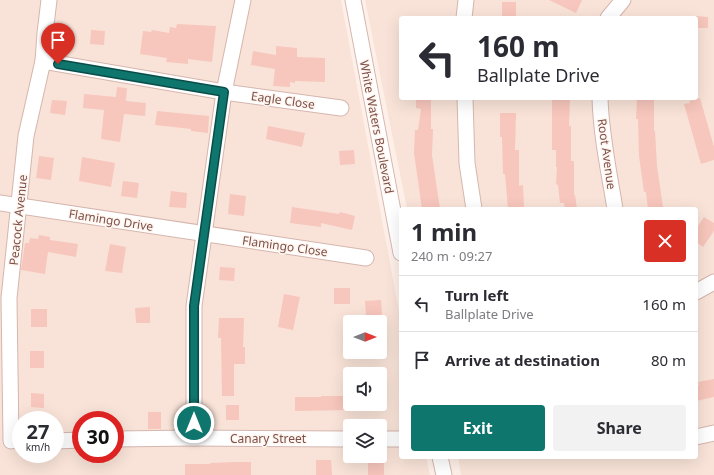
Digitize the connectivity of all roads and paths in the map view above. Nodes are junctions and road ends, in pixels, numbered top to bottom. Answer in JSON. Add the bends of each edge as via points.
{"nodes":[{"id":1,"x":50,"y":0,"type":"edge"},
{"id":2,"x":243,"y":0,"type":"edge"},
{"id":3,"x":353,"y":0,"type":"edge"},
{"id":4,"x":466,"y":0,"type":"edge"},
{"id":5,"x":623,"y":0,"type":"edge"},
{"id":6,"x":464,"y":16,"type":"edge"},
{"id":7,"x":610,"y":16,"type":"edge"},
{"id":8,"x":43,"y":61,"type":"junction"},
{"id":9,"x":224,"y":92,"type":"junction"},
{"id":10,"x":465,"y":100,"type":"edge"},
{"id":11,"x":600,"y":100,"type":"edge"},
{"id":12,"x":341,"y":108,"type":"dead end"},
{"id":13,"x":0,"y":203,"type":"edge"},
{"id":14,"x":19,"y":206,"type":"junction"},
{"id":15,"x":474,"y":207,"type":"edge"},
{"id":16,"x":615,"y":207,"type":"edge"},
{"id":17,"x":203,"y":234,"type":"junction"},
{"id":18,"x":399,"y":242,"type":"edge"},
{"id":19,"x":366,"y":258,"type":"dead end"},
{"id":20,"x":714,"y":282,"type":"edge"},
{"id":21,"x":698,"y":291,"type":"edge"},
{"id":22,"x":714,"y":433,"type":"edge"},
{"id":23,"x":698,"y":437,"type":"edge"},
{"id":24,"x":194,"y":438,"type":"junction"},
{"id":25,"x":343,"y":438,"type":"edge"},
{"id":26,"x":124,"y":439,"type":"edge"},
{"id":27,"x":387,"y":439,"type":"edge"},
{"id":28,"x":399,"y":439,"type":"edge"},
{"id":29,"x":11,"y":442,"type":"edge"},
{"id":30,"x":440,"y":459,"type":"edge"},
{"id":31,"x":444,"y":475,"type":"edge"}],
"edges":[{"from":1,"to":8,"type":"street","name":"Peacock Avenue"},
{"from":2,"to":9,"type":"street"},
{"from":3,"to":18,"type":"street","name":"White Waters Boulevard"},
{"from":4,"to":6,"type":"street"},
{"from":5,"to":7,"type":"street"},
{"from":8,"to":9,"type":"street","name":"Eagle Close"},
{"from":8,"to":14,"type":"street","name":"Peacock Avenue","via":[[26,136]]},
{"from":9,"to":12,"type":"street","name":"Eagle Close"},
{"from":9,"to":17,"type":"street"},
{"from":10,"to":15,"type":"street","via":[[467,163]]},
{"from":11,"to":16,"type":"street","name":"Root Avenue","via":[[606,161]]},
{"from":13,"to":14,"type":"street","name":"Flamingo Drive"},
{"from":14,"to":17,"type":"street","name":"Flamingo Drive"},
{"from":14,"to":29,"type":"street","name":"Peacock Avenue","via":[[9,298]]},
{"from":17,"to":19,"type":"street","name":"Flamingo Close"},
{"from":17,"to":24,"type":"street","via":[[194,306]]},
{"from":20,"to":21,"type":"street"},
{"from":22,"to":23,"type":"street"},
{"from":24,"to":25,"type":"street","name":"Canary Street"},
{"from":24,"to":26,"type":"street","name":"Canary Street"},
{"from":27,"to":28,"type":"street"},
{"from":30,"to":31,"type":"street"}]}
